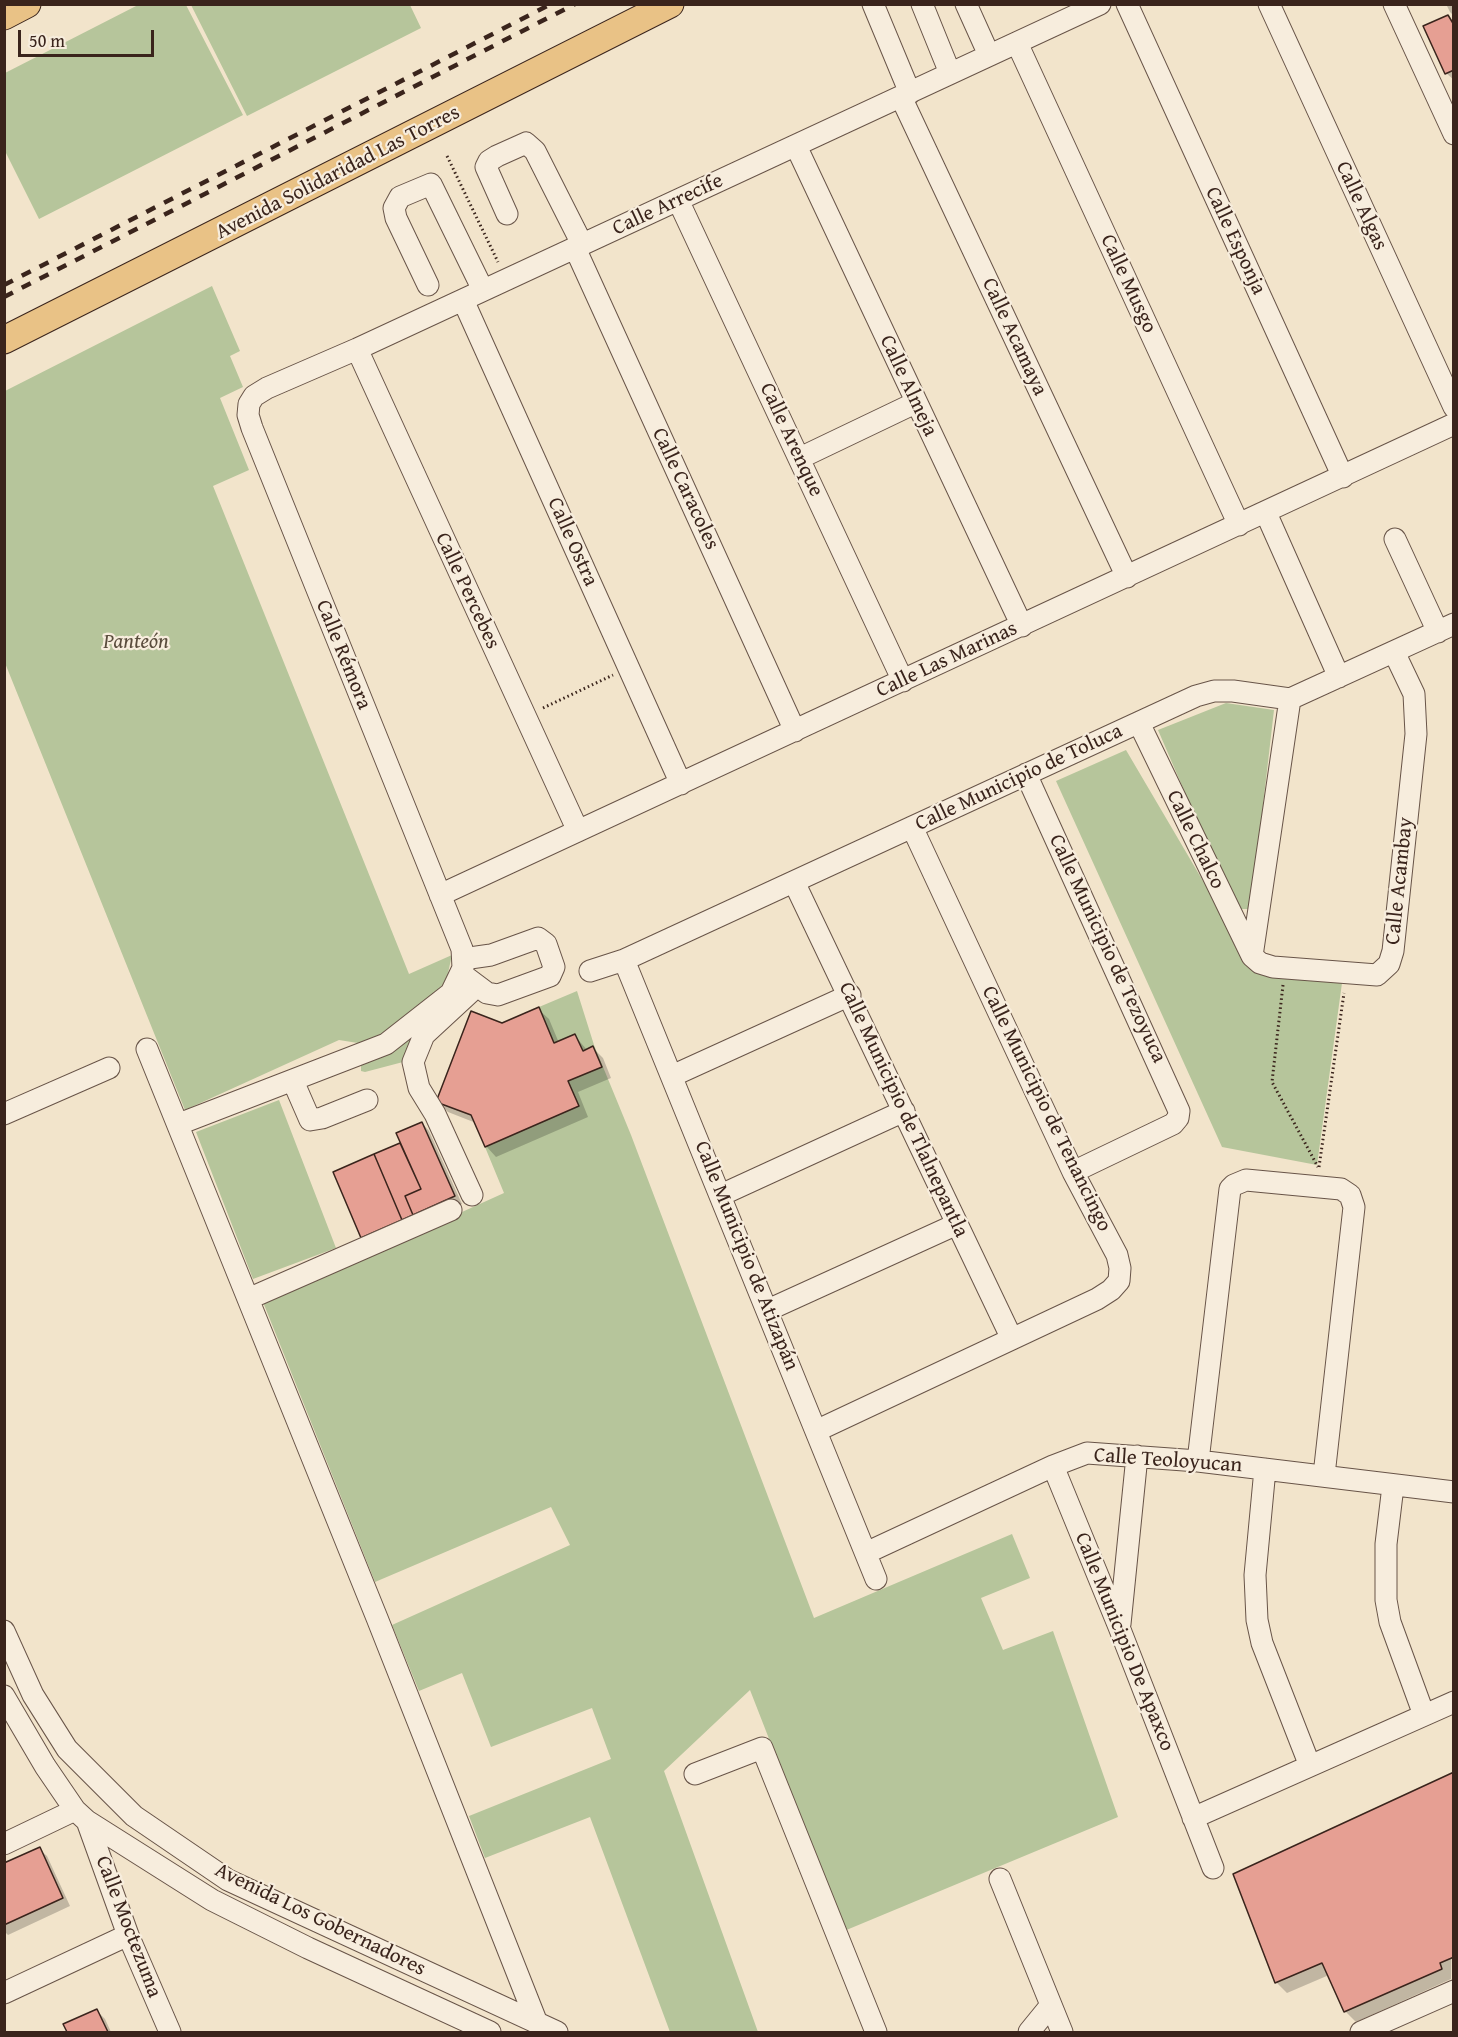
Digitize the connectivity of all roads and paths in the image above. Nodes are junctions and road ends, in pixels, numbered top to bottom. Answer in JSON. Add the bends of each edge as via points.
{"nodes":[{"id":1,"x":27,"y":4,"type":"edge"},
{"id":2,"x":670,"y":4,"type":"edge"},
{"id":3,"x":873,"y":4,"type":"edge"},
{"id":4,"x":922,"y":4,"type":"edge"},
{"id":5,"x":966,"y":4,"type":"edge"},
{"id":6,"x":1100,"y":4,"type":"edge"},
{"id":7,"x":1127,"y":4,"type":"edge"},
{"id":8,"x":1269,"y":4,"type":"edge"},
{"id":9,"x":1394,"y":4,"type":"edge"},
{"id":10,"x":4,"y":16,"type":"edge"},
{"id":11,"x":1017,"y":43,"type":"junction"},
{"id":12,"x":989,"y":55,"type":"junction"},
{"id":13,"x":950,"y":73,"type":"junction"},
{"id":14,"x":905,"y":95,"type":"junction"},
{"id":15,"x":1454,"y":134,"type":"edge"},
{"id":16,"x":796,"y":146,"type":"junction"},
{"id":17,"x":447,"y":156,"type":"dead end"},
{"id":18,"x":678,"y":200,"type":"junction"},
{"id":19,"x":507,"y":214,"type":"dead end"},
{"id":20,"x":578,"y":246,"type":"junction"},
{"id":21,"x":506,"y":279,"type":"junction"},
{"id":22,"x":429,"y":285,"type":"dead end"},
{"id":23,"x":483,"y":290,"type":"junction"},
{"id":24,"x":463,"y":300,"type":"junction"},
{"id":25,"x":4,"y":340,"type":"edge"},
{"id":26,"x":357,"y":349,"type":"junction"},
{"id":27,"x":915,"y":403,"type":"junction"},
{"id":28,"x":1454,"y":407,"type":"edge"},
{"id":29,"x":248,"y":415,"type":"joint"},
{"id":30,"x":1454,"y":424,"type":"edge"},
{"id":31,"x":800,"y":458,"type":"junction"},
{"id":32,"x":1343,"y":477,"type":"junction"},
{"id":33,"x":1266,"y":513,"type":"junction"},
{"id":34,"x":1239,"y":525,"type":"junction"},
{"id":35,"x":1395,"y":539,"type":"dead end"},
{"id":36,"x":1127,"y":577,"type":"junction"},
{"id":37,"x":1022,"y":626,"type":"junction"},
{"id":38,"x":1446,"y":628,"type":"edge"},
{"id":39,"x":1394,"y":652,"type":"junction"},
{"id":40,"x":628,"y":668,"type":"junction"},
{"id":41,"x":1339,"y":677,"type":"junction"},
{"id":42,"x":903,"y":681,"type":"junction"},
{"id":43,"x":1290,"y":699,"type":"junction"},
{"id":44,"x":525,"y":717,"type":"junction"},
{"id":45,"x":1139,"y":723,"type":"junction"},
{"id":46,"x":795,"y":731,"type":"junction"},
{"id":47,"x":1026,"y":774,"type":"junction"},
{"id":48,"x":681,"y":784,"type":"junction"},
{"id":49,"x":912,"y":827,"type":"junction"},
{"id":50,"x":578,"y":831,"type":"junction"},
{"id":51,"x":794,"y":882,"type":"junction"},
{"id":52,"x":440,"y":895,"type":"junction"},
{"id":53,"x":1252,"y":956,"type":"junction"},
{"id":54,"x":624,"y":960,"type":"junction"},
{"id":55,"x":1285,"y":969,"type":"junction"},
{"id":56,"x":590,"y":971,"type":"dead end"},
{"id":57,"x":467,"y":973,"type":"junction"},
{"id":58,"x":1347,"y":973,"type":"junction"},
{"id":59,"x":850,"y":995,"type":"junction"},
{"id":60,"x":147,"y":1049,"type":"dead end"},
{"id":61,"x":109,"y":1068,"type":"dead end"},
{"id":62,"x":672,"y":1076,"type":"junction"},
{"id":63,"x":293,"y":1081,"type":"junction"},
{"id":64,"x":367,"y":1100,"type":"dead end"},
{"id":65,"x":904,"y":1111,"type":"junction"},
{"id":66,"x":4,"y":1114,"type":"edge"},
{"id":67,"x":179,"y":1124,"type":"junction"},
{"id":68,"x":1072,"y":1172,"type":"junction"},
{"id":69,"x":472,"y":1195,"type":"dead end"},
{"id":70,"x":721,"y":1195,"type":"junction"},
{"id":71,"x":451,"y":1210,"type":"dead end"},
{"id":72,"x":957,"y":1224,"type":"junction"},
{"id":73,"x":248,"y":1299,"type":"junction"},
{"id":74,"x":768,"y":1311,"type":"junction"},
{"id":75,"x":1012,"y":1339,"type":"junction"},
{"id":76,"x":816,"y":1431,"type":"junction"},
{"id":77,"x":1137,"y":1456,"type":"junction"},
{"id":78,"x":1198,"y":1461,"type":"junction"},
{"id":79,"x":1053,"y":1466,"type":"junction"},
{"id":80,"x":1265,"y":1469,"type":"junction"},
{"id":81,"x":1324,"y":1475,"type":"junction"},
{"id":82,"x":1393,"y":1486,"type":"junction"},
{"id":83,"x":1454,"y":1492,"type":"edge"},
{"id":84,"x":866,"y":1552,"type":"junction"},
{"id":85,"x":876,"y":1579,"type":"dead end"},
{"id":86,"x":1119,"y":1627,"type":"junction"},
{"id":87,"x":4,"y":1632,"type":"edge"},
{"id":88,"x":4,"y":1696,"type":"edge"},
{"id":89,"x":1454,"y":1702,"type":"edge"},
{"id":90,"x":1424,"y":1715,"type":"junction"},
{"id":91,"x":1310,"y":1766,"type":"junction"},
{"id":92,"x":695,"y":1774,"type":"dead end"},
{"id":93,"x":81,"y":1815,"type":"junction"},
{"id":94,"x":1193,"y":1818,"type":"junction"},
{"id":95,"x":4,"y":1844,"type":"edge"},
{"id":96,"x":1213,"y":1868,"type":"dead end"},
{"id":97,"x":1000,"y":1879,"type":"dead end"},
{"id":98,"x":128,"y":1935,"type":"junction"},
{"id":99,"x":1454,"y":1991,"type":"edge"},
{"id":100,"x":4,"y":1993,"type":"edge"},
{"id":101,"x":1051,"y":2005,"type":"junction"},
{"id":102,"x":537,"y":2023,"type":"junction"},
{"id":103,"x":170,"y":2032,"type":"edge"},
{"id":104,"x":490,"y":2032,"type":"edge"},
{"id":105,"x":557,"y":2032,"type":"edge"},
{"id":106,"x":876,"y":2032,"type":"edge"},
{"id":107,"x":1029,"y":2032,"type":"edge"},
{"id":108,"x":1062,"y":2032,"type":"edge"},
{"id":109,"x":1361,"y":2032,"type":"edge"}],
"edges":[{"from":1,"to":10,"type":"main road"},
{"from":2,"to":25,"type":"main road","name":"Avenida Solidaridad Las Torres"},
{"from":3,"to":14,"type":"street","name":"Calle Acamaya"},
{"from":4,"to":13,"type":"street"},
{"from":5,"to":12,"type":"street"},
{"from":6,"to":11,"type":"street","name":"Calle Arrecife"},
{"from":7,"to":32,"type":"street","name":"Calle Esponja"},
{"from":8,"to":28,"type":"street","name":"Calle Algas"},
{"from":9,"to":15,"type":"street"},
{"from":11,"to":12,"type":"street","name":"Calle Arrecife"},
{"from":11,"to":34,"type":"street","name":"Calle Musgo"},
{"from":12,"to":13,"type":"street","name":"Calle Arrecife"},
{"from":13,"to":14,"type":"street","name":"Calle Arrecife"},
{"from":14,"to":16,"type":"street","name":"Calle Arrecife"},
{"from":14,"to":36,"type":"street","name":"Calle Acamaya"},
{"from":16,"to":18,"type":"street","name":"Calle Arrecife"},
{"from":16,"to":27,"type":"street","name":"Calle Almeja"},
{"from":17,"to":21,"type":"path"},
{"from":18,"to":20,"type":"street","name":"Calle Arrecife"},
{"from":18,"to":31,"type":"street","name":"Calle Arenque"},
{"from":19,"to":20,"type":"street","name":"Calle Caracoles","via":[[486,167],[497,156],[526,143],[535,151]]},
{"from":20,"to":21,"type":"street","name":"Calle Arrecife"},
{"from":20,"to":46,"type":"street","name":"Calle Caracoles"},
{"from":21,"to":23,"type":"street","name":"Calle Arrecife"},
{"from":22,"to":23,"type":"street","via":[[394,208],[400,197],[431,184]]},
{"from":23,"to":24,"type":"street","name":"Calle Arrecife"},
{"from":24,"to":26,"type":"street","name":"Calle Arrecife"},
{"from":24,"to":40,"type":"street","name":"Calle Ostra"},
{"from":26,"to":29,"type":"street","name":"Calle Arrecife","via":[[267,388],[255,396]]},
{"from":26,"to":44,"type":"street","name":"Calle Percebes"},
{"from":27,"to":31,"type":"street"},
{"from":27,"to":37,"type":"street","name":"Calle Almeja"},
{"from":29,"to":52,"type":"street","name":"Calle Rémora"},
{"from":30,"to":32,"type":"street","name":"Calle Las Marinas"},
{"from":31,"to":42,"type":"street","name":"Calle Arenque"},
{"from":32,"to":33,"type":"street","name":"Calle Las Marinas"},
{"from":33,"to":34,"type":"street","name":"Calle Las Marinas"},
{"from":33,"to":41,"type":"street"},
{"from":34,"to":36,"type":"street","name":"Calle Las Marinas"},
{"from":35,"to":38,"type":"street"},
{"from":36,"to":37,"type":"street","name":"Calle Las Marinas"},
{"from":37,"to":42,"type":"street","name":"Calle Las Marinas"},
{"from":38,"to":39,"type":"street"},
{"from":39,"to":41,"type":"street"},
{"from":39,"to":58,"type":"street","name":"Calle Acambay","via":[[1408,679],[1417,711],[1393,951],[1389,964],[1377,975]]},
{"from":40,"to":44,"type":"path"},
{"from":40,"to":48,"type":"street","name":"Calle Ostra"},
{"from":41,"to":43,"type":"street"},
{"from":42,"to":46,"type":"street","name":"Calle Las Marinas"},
{"from":43,"to":45,"type":"street","name":"Calle Municipio de Toluca","via":[[1214,691]]},
{"from":43,"to":53,"type":"street"},
{"from":44,"to":50,"type":"street","name":"Calle Percebes"},
{"from":45,"to":47,"type":"street","name":"Calle Municipio de Toluca"},
{"from":45,"to":53,"type":"street","name":"Calle Chalco"},
{"from":46,"to":48,"type":"street","name":"Calle Las Marinas"},
{"from":47,"to":49,"type":"street","name":"Calle Municipio de Toluca"},
{"from":47,"to":68,"type":"street","name":"Calle Municipio de Tezoyuca","via":[[1176,1100],[1178,1118],[1173,1124]]},
{"from":48,"to":50,"type":"street","name":"Calle Las Marinas"},
{"from":49,"to":51,"type":"street","name":"Calle Municipio de Toluca"},
{"from":49,"to":68,"type":"street","name":"Calle Municipio de Tenancingo"},
{"from":50,"to":52,"type":"street","name":"Calle Las Marinas"},
{"from":51,"to":54,"type":"street","name":"Calle Municipio de Toluca"},
{"from":51,"to":59,"type":"street","name":"Calle Municipio de Tlalnepantla"},
{"from":52,"to":57,"type":"street","name":"Calle Rémora","via":[[462,949]]},
{"from":53,"to":55,"type":"street","name":"Calle Acambay","via":[[1260,963]]},
{"from":54,"to":56,"type":"street","name":"Calle Municipio de Toluca"},
{"from":54,"to":62,"type":"street","name":"Calle Municipio de Atizapán"},
{"from":55,"to":58,"type":"street","name":"Calle Acambay"},
{"from":55,"to":58,"type":"path","via":[[1272,1082],[1319,1169]]},
{"from":57,"to":63,"type":"street","via":[[451,993],[395,1039]]},
{"from":57,"to":69,"type":"street","via":[[424,1035],[413,1062],[419,1088]]},
{"from":59,"to":62,"type":"street"},
{"from":59,"to":65,"type":"street","name":"Calle Municipio de Tlalnepantla"},
{"from":60,"to":67,"type":"street"},
{"from":61,"to":66,"type":"street"},
{"from":62,"to":70,"type":"street","name":"Calle Municipio de Atizapán"},
{"from":63,"to":64,"type":"street","via":[[310,1120]]},
{"from":63,"to":67,"type":"street"},
{"from":65,"to":70,"type":"street"},
{"from":65,"to":72,"type":"street","name":"Calle Municipio de Tlalnepantla"},
{"from":67,"to":73,"type":"street"},
{"from":68,"to":75,"type":"street","name":"Calle Municipio de Tenancingo","via":[[1117,1255],[1119,1281],[1097,1299]]},
{"from":70,"to":74,"type":"street","name":"Calle Municipio de Atizapán"},
{"from":71,"to":73,"type":"street"},
{"from":72,"to":74,"type":"street"},
{"from":72,"to":75,"type":"street","name":"Calle Municipio de Tlalnepantla"},
{"from":73,"to":102,"type":"street"},
{"from":74,"to":76,"type":"street","name":"Calle Municipio de Atizapán"},
{"from":75,"to":76,"type":"street"},
{"from":76,"to":84,"type":"street","name":"Calle Municipio de Atizapán"},
{"from":77,"to":78,"type":"street","name":"Calle Teoloyucan"},
{"from":77,"to":79,"type":"street","name":"Calle Teoloyucan","via":[[1088,1453]]},
{"from":77,"to":86,"type":"street"},
{"from":78,"to":80,"type":"street","name":"Calle Teoloyucan"},
{"from":78,"to":81,"type":"street","via":[[1230,1189],[1246,1180],[1333,1188],[1347,1191],[1354,1207]]},
{"from":79,"to":84,"type":"street","name":"Calle Teoloyucan"},
{"from":79,"to":86,"type":"street","name":"Calle Municipio De Apaxco"},
{"from":80,"to":81,"type":"street","name":"Calle Teoloyucan"},
{"from":80,"to":91,"type":"street","via":[[1255,1575],[1257,1620],[1262,1643]]},
{"from":81,"to":82,"type":"street","name":"Calle Teoloyucan"},
{"from":82,"to":83,"type":"street","name":"Calle Teoloyucan"},
{"from":82,"to":90,"type":"street","via":[[1386,1544],[1386,1600],[1390,1622]]},
{"from":84,"to":85,"type":"street","name":"Calle Municipio de Atizapán"},
{"from":86,"to":94,"type":"street","name":"Calle Municipio De Apaxco"},
{"from":87,"to":102,"type":"street","name":"Avenida Los Gobernadores","via":[[33,1695],[67,1749],[134,1816],[228,1880]]},
{"from":88,"to":93,"type":"street","name":"Avenida Los Gobernadores","via":[[39,1758]]},
{"from":89,"to":90,"type":"street"},
{"from":90,"to":91,"type":"street"},
{"from":91,"to":94,"type":"street"},
{"from":92,"to":106,"type":"street","via":[[762,1748]]},
{"from":93,"to":95,"type":"street"},
{"from":93,"to":98,"type":"street","name":"Calle Moctezuma"},
{"from":93,"to":104,"type":"street","name":"Avenida Los Gobernadores","via":[[212,1900]]},
{"from":94,"to":96,"type":"street","name":"Calle Municipio De Apaxco"},
{"from":97,"to":101,"type":"street"},
{"from":98,"to":100,"type":"street"},
{"from":98,"to":103,"type":"street","name":"Calle Moctezuma"},
{"from":99,"to":109,"type":"street"},
{"from":101,"to":107,"type":"street"},
{"from":101,"to":108,"type":"street"},
{"from":102,"to":105,"type":"street","name":"Avenida Los Gobernadores"}]}
